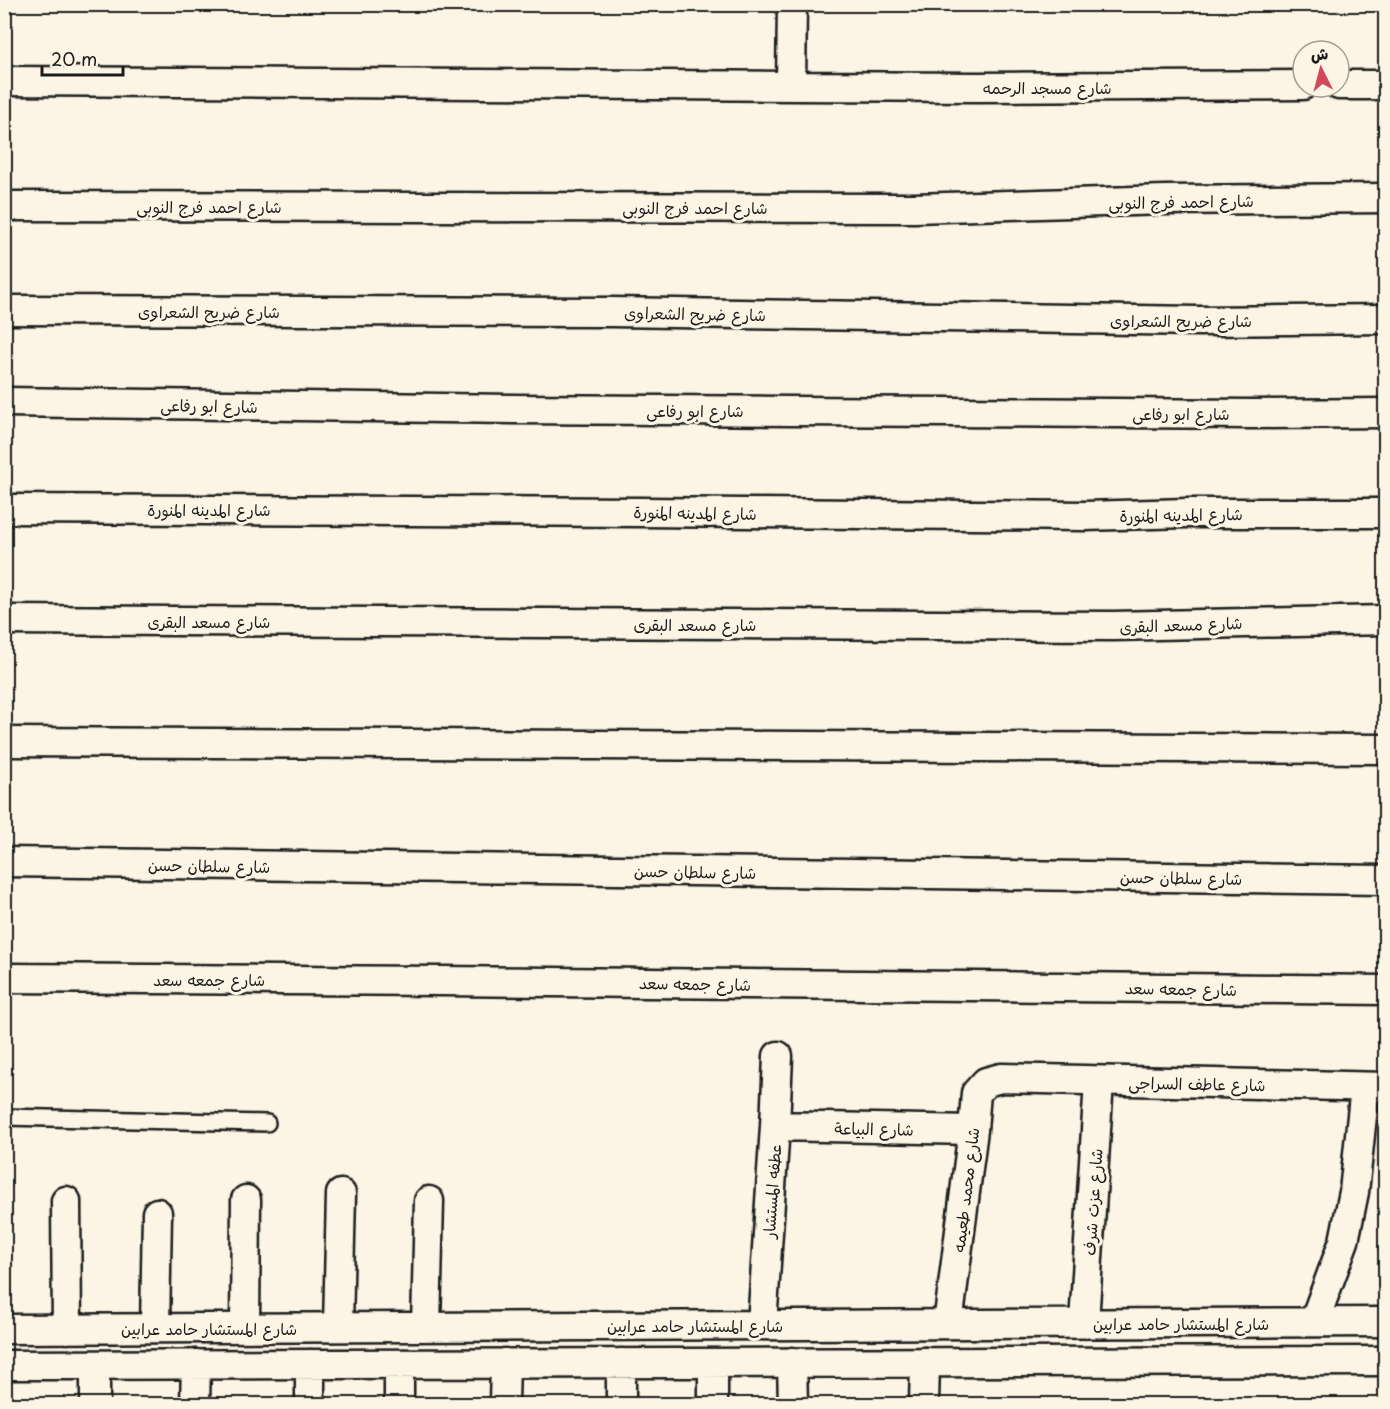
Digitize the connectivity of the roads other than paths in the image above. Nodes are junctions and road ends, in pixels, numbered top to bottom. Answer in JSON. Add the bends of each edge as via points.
{"nodes":[{"id":1,"x":792,"y":4,"type":"edge"},
{"id":2,"x":4,"y":81,"type":"edge"},
{"id":3,"x":1291,"y":85,"type":"edge"},
{"id":4,"x":1351,"y":85,"type":"edge"},
{"id":5,"x":1386,"y":85,"type":"edge"},
{"id":6,"x":790,"y":86,"type":"junction"},
{"id":7,"x":1386,"y":198,"type":"edge"},
{"id":8,"x":4,"y":206,"type":"edge"},
{"id":9,"x":4,"y":310,"type":"edge"},
{"id":10,"x":1386,"y":319,"type":"edge"},
{"id":11,"x":4,"y":402,"type":"edge"},
{"id":12,"x":1386,"y":413,"type":"edge"},
{"id":13,"x":4,"y":509,"type":"edge"},
{"id":14,"x":1386,"y":513,"type":"edge"},
{"id":15,"x":4,"y":620,"type":"edge"},
{"id":16,"x":1386,"y":620,"type":"edge"},
{"id":17,"x":4,"y":742,"type":"edge"},
{"id":18,"x":1386,"y":748,"type":"edge"},
{"id":19,"x":4,"y":862,"type":"edge"},
{"id":20,"x":1386,"y":880,"type":"edge"},
{"id":21,"x":4,"y":978,"type":"edge"},
{"id":22,"x":1386,"y":990,"type":"edge"},
{"id":23,"x":778,"y":1056,"type":"dead end"},
{"id":24,"x":1008,"y":1079,"type":"joint"},
{"id":25,"x":1099,"y":1081,"type":"junction"},
{"id":26,"x":1375,"y":1087,"type":"edge"},
{"id":27,"x":4,"y":1116,"type":"edge"},
{"id":28,"x":267,"y":1123,"type":"dead end"},
{"id":29,"x":775,"y":1126,"type":"junction"},
{"id":30,"x":973,"y":1130,"type":"junction"},
{"id":31,"x":341,"y":1194,"type":"dead end"},
{"id":32,"x":246,"y":1200,"type":"dead end"},
{"id":33,"x":66,"y":1201,"type":"dead end"},
{"id":34,"x":429,"y":1201,"type":"dead end"},
{"id":35,"x":157,"y":1213,"type":"dead end"},
{"id":36,"x":1314,"y":1322,"type":"junction"},
{"id":37,"x":1386,"y":1322,"type":"edge"},
{"id":38,"x":1084,"y":1323,"type":"junction"},
{"id":39,"x":948,"y":1324,"type":"junction"},
{"id":40,"x":762,"y":1325,"type":"junction"},
{"id":41,"x":338,"y":1327,"type":"junction"},
{"id":42,"x":426,"y":1327,"type":"junction"},
{"id":43,"x":154,"y":1328,"type":"junction"},
{"id":44,"x":245,"y":1328,"type":"junction"},
{"id":45,"x":4,"y":1329,"type":"edge"},
{"id":46,"x":67,"y":1329,"type":"junction"},
{"id":47,"x":1386,"y":1361,"type":"edge"},
{"id":48,"x":792,"y":1362,"type":"junction"},
{"id":49,"x":925,"y":1362,"type":"junction"},
{"id":50,"x":505,"y":1363,"type":"junction"},
{"id":51,"x":621,"y":1363,"type":"junction"},
{"id":52,"x":712,"y":1363,"type":"junction"},
{"id":53,"x":196,"y":1364,"type":"junction"},
{"id":54,"x":310,"y":1364,"type":"junction"},
{"id":55,"x":399,"y":1364,"type":"junction"},
{"id":56,"x":4,"y":1365,"type":"edge"},
{"id":57,"x":95,"y":1365,"type":"junction"},
{"id":58,"x":95,"y":1404,"type":"edge"},
{"id":59,"x":195,"y":1404,"type":"edge"},
{"id":60,"x":310,"y":1404,"type":"edge"},
{"id":61,"x":399,"y":1404,"type":"edge"},
{"id":62,"x":504,"y":1404,"type":"edge"},
{"id":63,"x":621,"y":1404,"type":"edge"},
{"id":64,"x":713,"y":1404,"type":"edge"},
{"id":65,"x":793,"y":1404,"type":"edge"},
{"id":66,"x":924,"y":1404,"type":"edge"}],
"edges":[{"from":1,"to":6,"type":"street"},
{"from":2,"to":6,"type":"street","name":"شارع مسجد الرحمه"},
{"from":3,"to":6,"type":"street","name":"شارع مسجد الرحمه"},
{"from":4,"to":5,"type":"street"},
{"from":7,"to":8,"type":"street","name":"شارع احمد فرج النوبى","via":[[914,208]]},
{"from":9,"to":10,"type":"street","name":"شارع ضريح الشعراوى","via":[[611,312],[1198,321]]},
{"from":11,"to":12,"type":"street","name":"شارع ابو رفاعى"},
{"from":13,"to":14,"type":"street","name":"شارع المدينه المنورة","via":[[1085,516]]},
{"from":15,"to":16,"type":"street","name":"شارع مسعد البقرى","via":[[1113,626]]},
{"from":17,"to":18,"type":"street"},
{"from":19,"to":20,"type":"street","name":"شارع سلطان حسن"},
{"from":21,"to":22,"type":"street","name":"شارع جمعه سعد"},
{"from":23,"to":29,"type":"street","name":"عطفه المستشار"},
{"from":24,"to":25,"type":"street","name":"شارع عاطف السراجى"},
{"from":24,"to":30,"type":"street","name":"شارع محمد طعيمه","via":[[986,1082],[976,1093]]},
{"from":25,"to":26,"type":"street","name":"شارع عاطف السراجى"},
{"from":25,"to":38,"type":"street","name":"شارع عزت شرف"},
{"from":26,"to":36,"type":"street","via":[[1344,1241]]},
{"from":27,"to":28,"type":"lane"},
{"from":29,"to":30,"type":"street","name":"شارع البياعة"},
{"from":29,"to":40,"type":"street","name":"عطفه المستشار"},
{"from":30,"to":39,"type":"street","name":"شارع محمد طعيمه"},
{"from":31,"to":41,"type":"street"},
{"from":32,"to":44,"type":"street"},
{"from":33,"to":46,"type":"street"},
{"from":34,"to":42,"type":"street"},
{"from":35,"to":43,"type":"street"},
{"from":36,"to":37,"type":"street","name":"شارع المستشار حامد عرابين"},
{"from":36,"to":38,"type":"street","name":"شارع المستشار حامد عرابين"},
{"from":38,"to":39,"type":"street","name":"شارع المستشار حامد عرابين"},
{"from":39,"to":40,"type":"street","name":"شارع المستشار حامد عرابين"},
{"from":40,"to":42,"type":"street","name":"شارع المستشار حامد عرابين"},
{"from":41,"to":42,"type":"street","name":"شارع المستشار حامد عرابين"},
{"from":41,"to":44,"type":"street","name":"شارع المستشار حامد عرابين"},
{"from":43,"to":44,"type":"street","name":"شارع المستشار حامد عرابين"},
{"from":43,"to":46,"type":"street","name":"شارع المستشار حامد عرابين"},
{"from":45,"to":46,"type":"street","name":"شارع المستشار حامد عرابين"},
{"from":47,"to":49,"type":"street"},
{"from":48,"to":49,"type":"street"},
{"from":48,"to":52,"type":"street"},
{"from":48,"to":65,"type":"street"},
{"from":49,"to":66,"type":"street"},
{"from":50,"to":51,"type":"street"},
{"from":50,"to":55,"type":"street"},
{"from":50,"to":62,"type":"street"},
{"from":51,"to":52,"type":"street"},
{"from":51,"to":63,"type":"street"},
{"from":52,"to":64,"type":"street"},
{"from":53,"to":54,"type":"street"},
{"from":53,"to":57,"type":"street"},
{"from":53,"to":59,"type":"street"},
{"from":54,"to":55,"type":"street"},
{"from":54,"to":60,"type":"street"},
{"from":55,"to":61,"type":"street"},
{"from":56,"to":57,"type":"street"},
{"from":57,"to":58,"type":"street"}]}
